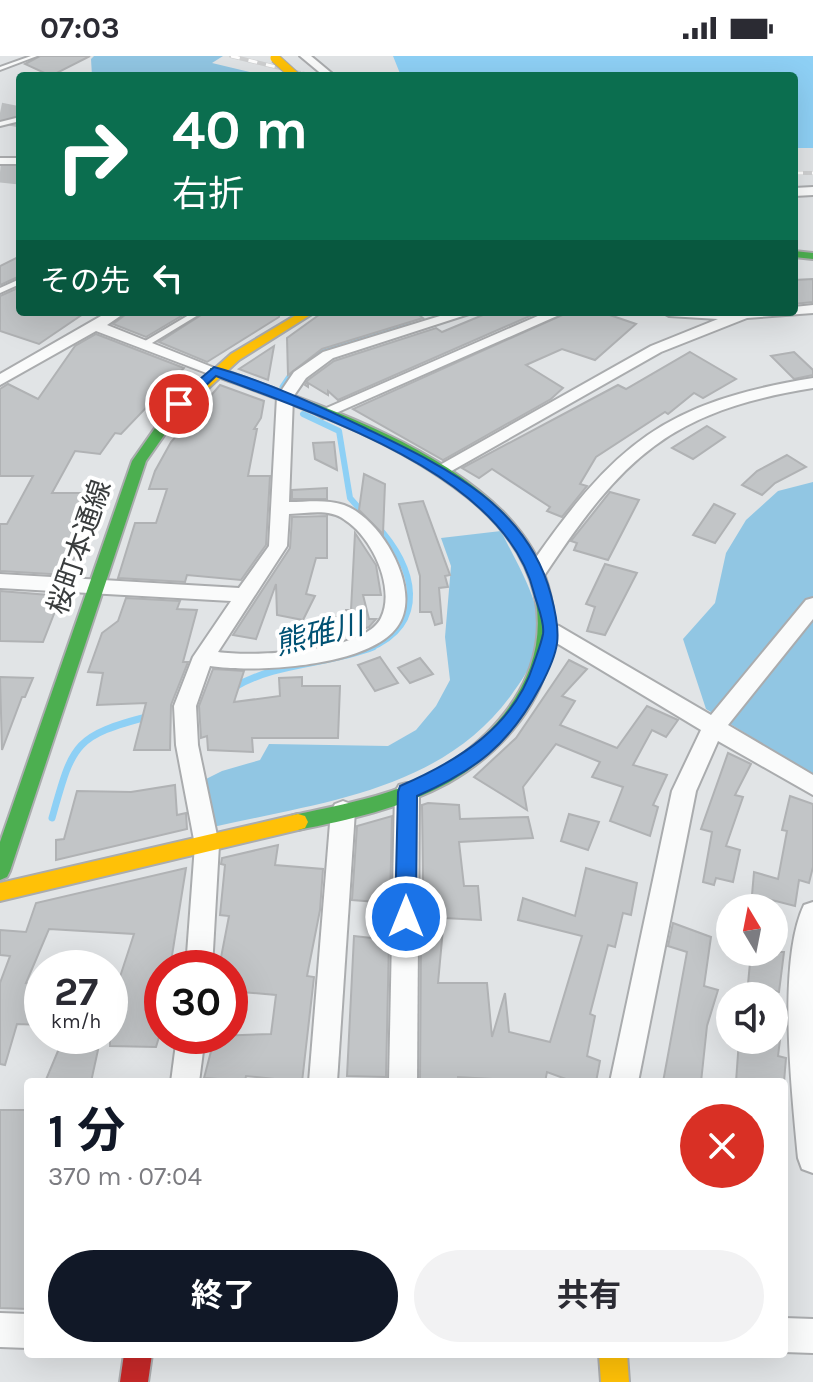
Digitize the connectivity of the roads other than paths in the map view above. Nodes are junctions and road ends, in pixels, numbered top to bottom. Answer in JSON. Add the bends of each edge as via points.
{"nodes":[{"id":1,"x":35,"y":56,"type":"edge"},
{"id":2,"x":305,"y":56,"type":"edge"},
{"id":3,"x":274,"y":57,"type":"edge"},
{"id":4,"x":0,"y":69,"type":"edge"},
{"id":5,"x":291,"y":72,"type":"edge"},
{"id":6,"x":325,"y":72,"type":"edge"},
{"id":7,"x":804,"y":192,"type":"edge"},
{"id":8,"x":813,"y":207,"type":"edge"},
{"id":9,"x":112,"y":316,"type":"edge"},
{"id":10,"x":185,"y":316,"type":"edge"},
{"id":11,"x":302,"y":316,"type":"edge"},
{"id":12,"x":455,"y":316,"type":"edge"},
{"id":13,"x":550,"y":316,"type":"edge"},
{"id":14,"x":739,"y":316,"type":"edge"},
{"id":15,"x":96,"y":326,"type":"junction"},
{"id":16,"x":144,"y":344,"type":"junction"},
{"id":17,"x":214,"y":371,"type":"junction"},
{"id":18,"x":0,"y":380,"type":"edge"},
{"id":19,"x":813,"y":383,"type":"edge"},
{"id":20,"x":285,"y":397,"type":"junction"},
{"id":21,"x":323,"y":413,"type":"junction"},
{"id":22,"x":440,"y":470,"type":"junction"},
{"id":23,"x":283,"y":508,"type":"junction"},
{"id":24,"x":537,"y":571,"type":"junction"},
{"id":25,"x":0,"y":581,"type":"edge"},
{"id":26,"x":94,"y":587,"type":"junction"},
{"id":27,"x":245,"y":595,"type":"junction"},
{"id":28,"x":813,"y":605,"type":"edge"},
{"id":29,"x":552,"y":631,"type":"junction"},
{"id":30,"x":203,"y":657,"type":"junction"},
{"id":31,"x":713,"y":728,"type":"junction"},
{"id":32,"x":813,"y":786,"type":"edge"},
{"id":33,"x":407,"y":792,"type":"junction"},
{"id":34,"x":343,"y":811,"type":"junction"},
{"id":35,"x":7,"y":834,"type":"edge"},
{"id":36,"x":207,"y":845,"type":"junction"},
{"id":37,"x":0,"y":871,"type":"edge"},
{"id":38,"x":0,"y":892,"type":"edge"},
{"id":39,"x":813,"y":913,"type":"edge"},
{"id":40,"x":200,"y":950,"type":"edge"},
{"id":41,"x":189,"y":1054,"type":"edge"},
{"id":42,"x":186,"y":1078,"type":"edge"},
{"id":43,"x":323,"y":1078,"type":"edge"},
{"id":44,"x":403,"y":1078,"type":"edge"},
{"id":45,"x":625,"y":1078,"type":"edge"},
{"id":46,"x":813,"y":1158,"type":"edge"},
{"id":47,"x":0,"y":1330,"type":"edge"},
{"id":48,"x":24,"y":1331,"type":"edge"},
{"id":49,"x":788,"y":1335,"type":"edge"},
{"id":50,"x":813,"y":1336,"type":"edge"},
{"id":51,"x":137,"y":1358,"type":"edge"},
{"id":52,"x":613,"y":1358,"type":"edge"},
{"id":53,"x":134,"y":1382,"type":"edge"},
{"id":54,"x":615,"y":1382,"type":"edge"}],
"edges":[{"from":1,"to":4,"type":"lane"},
{"from":2,"to":6,"type":"street"},
{"from":3,"to":5,"type":"main road","bridge":true},
{"from":7,"to":8,"type":"street"},
{"from":9,"to":15,"type":"street"},
{"from":10,"to":16,"type":"lane"},
{"from":11,"to":17,"type":"main road","name":"桜町本通線"},
{"from":12,"to":20,"type":"street","via":[[328,355],[300,375]]},
{"from":13,"to":21,"type":"street"},
{"from":14,"to":22,"type":"street","via":[[656,349]]},
{"from":15,"to":16,"type":"street"},
{"from":15,"to":18,"type":"street"},
{"from":16,"to":17,"type":"street"},
{"from":17,"to":20,"type":"main road"},
{"from":17,"to":26,"type":"main road","name":"桜町本通線","via":[[167,417],[139,461]]},
{"from":19,"to":24,"type":"street","via":[[728,400],[642,445],[598,486]]},
{"from":20,"to":21,"type":"main road"},
{"from":20,"to":23,"type":"street"},
{"from":21,"to":22,"type":"main road"},
{"from":22,"to":24,"type":"main road","via":[[495,511],[524,545]]},
{"from":23,"to":27,"type":"street","via":[[278,546]]},
{"from":23,"to":30,"type":"street","via":[[339,509],[382,548],[395,595],[390,624],[371,638],[312,654],[252,663]]},
{"from":24,"to":29,"type":"main road"},
{"from":25,"to":26,"type":"street"},
{"from":26,"to":27,"type":"street"},
{"from":26,"to":35,"type":"main road","name":"桜町本通線"},
{"from":27,"to":30,"type":"street"},
{"from":28,"to":31,"type":"street"},
{"from":29,"to":31,"type":"street"},
{"from":29,"to":33,"type":"main road","via":[[540,672],[500,734],[455,771]]},
{"from":30,"to":36,"type":"street","via":[[185,706],[187,745]]},
{"from":31,"to":32,"type":"street"},
{"from":31,"to":45,"type":"street","via":[[684,791]]},
{"from":33,"to":34,"type":"main road"},
{"from":33,"to":44,"type":"street"},
{"from":34,"to":36,"type":"main road"},
{"from":34,"to":43,"type":"street"},
{"from":35,"to":37,"type":"main road","name":"桜町本通線"},
{"from":36,"to":38,"type":"main road"},
{"from":36,"to":40,"type":"street"},
{"from":39,"to":46,"type":"street","via":[[804,954],[804,1045]]},
{"from":41,"to":42,"type":"street"},
{"from":47,"to":48,"type":"street"},
{"from":49,"to":50,"type":"street"},
{"from":51,"to":53,"type":"main road"},
{"from":52,"to":54,"type":"main road"}]}
